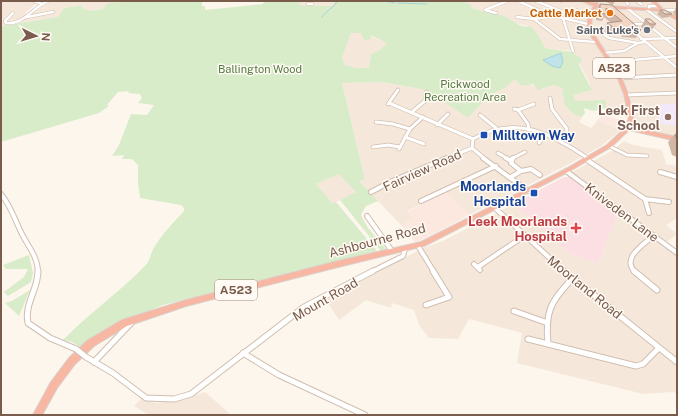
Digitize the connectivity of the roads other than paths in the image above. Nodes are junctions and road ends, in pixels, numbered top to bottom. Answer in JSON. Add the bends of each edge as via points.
{"nodes":[{"id":1,"x":34,"y":1,"type":"edge"},
{"id":2,"x":48,"y":1,"type":"edge"},
{"id":3,"x":507,"y":1,"type":"edge"},
{"id":4,"x":518,"y":1,"type":"edge"},
{"id":5,"x":536,"y":1,"type":"edge"},
{"id":6,"x":585,"y":1,"type":"edge"},
{"id":7,"x":626,"y":1,"type":"edge"},
{"id":8,"x":638,"y":1,"type":"edge"},
{"id":9,"x":653,"y":1,"type":"edge"},
{"id":10,"x":40,"y":3,"type":"junction"},
{"id":11,"x":597,"y":3,"type":"edge"},
{"id":12,"x":641,"y":4,"type":"dead end"},
{"id":13,"x":628,"y":6,"type":"junction"},
{"id":14,"x":657,"y":6,"type":"junction"},
{"id":15,"x":609,"y":7,"type":"junction"},
{"id":16,"x":648,"y":9,"type":"junction"},
{"id":17,"x":576,"y":10,"type":"dead end"},
{"id":18,"x":662,"y":10,"type":"junction"},
{"id":19,"x":677,"y":10,"type":"edge"},
{"id":20,"x":53,"y":12,"type":"dead end"},
{"id":21,"x":614,"y":12,"type":"edge"},
{"id":22,"x":13,"y":13,"type":"dead end"},
{"id":23,"x":496,"y":13,"type":"dead end"},
{"id":24,"x":568,"y":14,"type":"junction"},
{"id":25,"x":27,"y":17,"type":"junction"},
{"id":26,"x":517,"y":17,"type":"dead end"},
{"id":27,"x":555,"y":17,"type":"junction"},
{"id":28,"x":562,"y":18,"type":"junction"},
{"id":29,"x":534,"y":19,"type":"junction"},
{"id":30,"x":677,"y":19,"type":"edge"},
{"id":31,"x":646,"y":24,"type":"junction"},
{"id":32,"x":588,"y":26,"type":"junction"},
{"id":33,"x":677,"y":32,"type":"edge"},
{"id":34,"x":665,"y":38,"type":"junction"},
{"id":35,"x":677,"y":38,"type":"edge"},
{"id":36,"x":642,"y":39,"type":"junction"},
{"id":37,"x":570,"y":40,"type":"junction"},
{"id":38,"x":595,"y":42,"type":"junction"},
{"id":39,"x":645,"y":42,"type":"junction"},
{"id":40,"x":638,"y":44,"type":"junction"},
{"id":41,"x":677,"y":48,"type":"edge"},
{"id":42,"x":573,"y":51,"type":"dead end"},
{"id":43,"x":604,"y":53,"type":"junction"},
{"id":44,"x":677,"y":56,"type":"edge"},
{"id":45,"x":664,"y":58,"type":"junction"},
{"id":46,"x":611,"y":62,"type":"junction"},
{"id":47,"x":677,"y":68,"type":"edge"},
{"id":48,"x":677,"y":75,"type":"edge"},
{"id":49,"x":620,"y":78,"type":"junction"},
{"id":50,"x":393,"y":91,"type":"dead end"},
{"id":51,"x":677,"y":93,"type":"edge"},
{"id":52,"x":626,"y":95,"type":"junction"},
{"id":53,"x":431,"y":96,"type":"dead end"},
{"id":54,"x":544,"y":99,"type":"dead end"},
{"id":55,"x":533,"y":105,"type":"dead end"},
{"id":56,"x":413,"y":111,"type":"junction"},
{"id":57,"x":445,"y":115,"type":"dead end"},
{"id":58,"x":423,"y":117,"type":"junction"},
{"id":59,"x":480,"y":117,"type":"dead end"},
{"id":60,"x":379,"y":123,"type":"dead end"},
{"id":61,"x":436,"y":125,"type":"junction"},
{"id":62,"x":496,"y":128,"type":"junction"},
{"id":63,"x":628,"y":128,"type":"junction"},
{"id":64,"x":410,"y":129,"type":"junction"},
{"id":65,"x":529,"y":130,"type":"junction"},
{"id":66,"x":546,"y":134,"type":"junction"},
{"id":67,"x":405,"y":137,"type":"junction"},
{"id":68,"x":473,"y":139,"type":"junction"},
{"id":69,"x":677,"y":139,"type":"edge"},
{"id":70,"x":561,"y":140,"type":"junction"},
{"id":71,"x":538,"y":143,"type":"dead end"},
{"id":72,"x":421,"y":144,"type":"dead end"},
{"id":73,"x":609,"y":146,"type":"junction"},
{"id":74,"x":373,"y":147,"type":"dead end"},
{"id":75,"x":472,"y":148,"type":"junction"},
{"id":76,"x":498,"y":153,"type":"dead end"},
{"id":77,"x":524,"y":153,"type":"dead end"},
{"id":78,"x":647,"y":156,"type":"dead end"},
{"id":79,"x":588,"y":160,"type":"junction"},
{"id":80,"x":511,"y":162,"type":"junction"},
{"id":81,"x":496,"y":166,"type":"junction"},
{"id":82,"x":521,"y":171,"type":"junction"},
{"id":83,"x":566,"y":171,"type":"junction"},
{"id":84,"x":660,"y":172,"type":"dead end"},
{"id":85,"x":540,"y":175,"type":"dead end"},
{"id":86,"x":511,"y":177,"type":"junction"},
{"id":87,"x":677,"y":177,"type":"edge"},
{"id":88,"x":528,"y":191,"type":"junction"},
{"id":89,"x":371,"y":192,"type":"dead end"},
{"id":90,"x":1,"y":194,"type":"edge"},
{"id":91,"x":645,"y":199,"type":"junction"},
{"id":92,"x":421,"y":202,"type":"dead end"},
{"id":93,"x":669,"y":202,"type":"dead end"},
{"id":94,"x":496,"y":208,"type":"junction"},
{"id":95,"x":649,"y":213,"type":"dead end"},
{"id":96,"x":367,"y":216,"type":"dead end"},
{"id":97,"x":524,"y":236,"type":"junction"},
{"id":98,"x":653,"y":236,"type":"junction"},
{"id":99,"x":418,"y":246,"type":"junction"},
{"id":100,"x":405,"y":249,"type":"junction"},
{"id":101,"x":392,"y":251,"type":"junction"},
{"id":102,"x":677,"y":253,"type":"edge"},
{"id":103,"x":477,"y":267,"type":"dead end"},
{"id":104,"x":572,"y":279,"type":"junction"},
{"id":105,"x":657,"y":290,"type":"dead end"},
{"id":106,"x":426,"y":305,"type":"dead end"},
{"id":107,"x":514,"y":311,"type":"dead end"},
{"id":108,"x":133,"y":320,"type":"junction"},
{"id":109,"x":545,"y":322,"type":"junction"},
{"id":110,"x":528,"y":339,"type":"dead end"},
{"id":111,"x":548,"y":344,"type":"junction"},
{"id":112,"x":659,"y":348,"type":"junction"},
{"id":113,"x":243,"y":353,"type":"junction"},
{"id":114,"x":676,"y":360,"type":"edge"},
{"id":115,"x":94,"y":362,"type":"junction"},
{"id":116,"x":37,"y":415,"type":"edge"},
{"id":117,"x":365,"y":415,"type":"edge"}],
"edges":[{"from":1,"to":10,"type":"street"},
{"from":2,"to":10,"type":"street"},
{"from":3,"to":23,"type":"street","via":[[485,10]]},
{"from":4,"to":27,"type":"street"},
{"from":5,"to":24,"type":"street"},
{"from":6,"to":11,"type":"highway"},
{"from":7,"to":13,"type":"street"},
{"from":8,"to":12,"type":"street"},
{"from":9,"to":14,"type":"highway"},
{"from":10,"to":25,"type":"street","via":[[29,11]]},
{"from":11,"to":15,"type":"highway"},
{"from":11,"to":32,"type":"highway","via":[[590,15]]},
{"from":13,"to":15,"type":"highway"},
{"from":13,"to":16,"type":"highway"},
{"from":13,"to":31,"type":"street"},
{"from":14,"to":16,"type":"street","via":[[649,6]]},
{"from":14,"to":18,"type":"highway"},
{"from":15,"to":21,"type":"street"},
{"from":16,"to":18,"type":"highway"},
{"from":16,"to":33,"type":"street"},
{"from":17,"to":24,"type":"street"},
{"from":18,"to":19,"type":"street"},
{"from":18,"to":30,"type":"highway"},
{"from":20,"to":25,"type":"street"},
{"from":22,"to":25,"type":"street","via":[[6,23],[15,23]]},
{"from":24,"to":28,"type":"street"},
{"from":26,"to":29,"type":"street"},
{"from":27,"to":28,"type":"street"},
{"from":27,"to":29,"type":"street"},
{"from":28,"to":32,"type":"street"},
{"from":28,"to":37,"type":"street"},
{"from":29,"to":37,"type":"street","via":[[557,38]]},
{"from":31,"to":34,"type":"street"},
{"from":31,"to":36,"type":"street","via":[[625,24]]},
{"from":32,"to":38,"type":"highway","number":"A523"},
{"from":32,"to":40,"type":"street","via":[[610,38]]},
{"from":34,"to":35,"type":"street"},
{"from":34,"to":36,"type":"street"},
{"from":34,"to":41,"type":"street"},
{"from":36,"to":39,"type":"street"},
{"from":37,"to":38,"type":"street"},
{"from":37,"to":42,"type":"street"},
{"from":38,"to":43,"type":"highway","number":"A523"},
{"from":39,"to":40,"type":"street"},
{"from":39,"to":45,"type":"street"},
{"from":40,"to":43,"type":"street","via":[[624,51]]},
{"from":43,"to":46,"type":"highway","number":"A523"},
{"from":44,"to":45,"type":"street"},
{"from":45,"to":46,"type":"street"},
{"from":45,"to":47,"type":"street"},
{"from":46,"to":49,"type":"highway","number":"A523"},
{"from":48,"to":49,"type":"street"},
{"from":49,"to":52,"type":"highway","number":"A523"},
{"from":50,"to":56,"type":"street","via":[[398,91],[388,104]]},
{"from":51,"to":52,"type":"street"},
{"from":52,"to":63,"type":"highway","number":"A523","via":[[632,117]]},
{"from":53,"to":56,"type":"street","via":[[426,94],[425,100]]},
{"from":54,"to":70,"type":"street","via":[[549,99],[551,109],[567,130],[567,134]]},
{"from":55,"to":65,"type":"street","via":[[516,110],[528,124]]},
{"from":56,"to":58,"type":"street"},
{"from":57,"to":61,"type":"street"},
{"from":58,"to":61,"type":"street"},
{"from":58,"to":64,"type":"street"},
{"from":59,"to":62,"type":"street"},
{"from":60,"to":64,"type":"street"},
{"from":61,"to":68,"type":"street"},
{"from":62,"to":65,"type":"street"},
{"from":62,"to":68,"type":"street"},
{"from":63,"to":69,"type":"highway"},
{"from":63,"to":73,"type":"highway","name":"Ashbourne Road","number":"A523"},
{"from":64,"to":67,"type":"street"},
{"from":65,"to":66,"type":"street"},
{"from":66,"to":70,"type":"street"},
{"from":66,"to":71,"type":"street"},
{"from":67,"to":72,"type":"street"},
{"from":67,"to":74,"type":"street","via":[[399,148],[388,145]]},
{"from":68,"to":75,"type":"street"},
{"from":70,"to":79,"type":"street"},
{"from":73,"to":78,"type":"street","via":[[627,155]]},
{"from":73,"to":79,"type":"highway","name":"Ashbourne Road","number":"A523"},
{"from":75,"to":81,"type":"street"},
{"from":75,"to":89,"type":"street","name":"Fairview Road"},
{"from":76,"to":80,"type":"street"},
{"from":77,"to":80,"type":"street","via":[[513,158]]},
{"from":79,"to":83,"type":"highway","name":"Ashbourne Road","number":"A523"},
{"from":79,"to":91,"type":"street"},
{"from":80,"to":82,"type":"street"},
{"from":81,"to":86,"type":"street"},
{"from":81,"to":92,"type":"street"},
{"from":82,"to":85,"type":"street","via":[[531,169]]},
{"from":82,"to":86,"type":"street"},
{"from":83,"to":88,"type":"highway","name":"Ashbourne Road","number":"A523"},
{"from":83,"to":98,"type":"street","name":"Kniveden Lane"},
{"from":84,"to":87,"type":"street"},
{"from":86,"to":88,"type":"street"},
{"from":88,"to":94,"type":"highway","name":"Ashbourne Road","number":"A523"},
{"from":90,"to":115,"type":"street","name":"Mount Road","bridge":true,"via":[[16,216],[36,261],[38,277],[26,312],[28,323],[50,338],[76,349]]},
{"from":91,"to":93,"type":"street"},
{"from":91,"to":95,"type":"street"},
{"from":94,"to":97,"type":"street","name":"Moorland Road"},
{"from":94,"to":99,"type":"highway","name":"Ashbourne Road","number":"A523"},
{"from":96,"to":101,"type":"street"},
{"from":97,"to":103,"type":"street"},
{"from":97,"to":104,"type":"street","name":"Moorland Road"},
{"from":98,"to":102,"type":"street","name":"Kniveden Lane"},
{"from":98,"to":105,"type":"street","via":[[637,248],[628,265],[633,272]]},
{"from":99,"to":100,"type":"highway","name":"Ashbourne Road","number":"A523"},
{"from":99,"to":106,"type":"street","via":[[449,297]]},
{"from":100,"to":101,"type":"highway","name":"Ashbourne Road","number":"A523"},
{"from":100,"to":113,"type":"street","name":"Mount Road","via":[[403,256],[304,307]]},
{"from":101,"to":108,"type":"highway","name":"Ashbourne Road","number":"A523","via":[[174,306]]},
{"from":104,"to":109,"type":"street","via":[[549,305]]},
{"from":104,"to":112,"type":"street","name":"Moorland Road"},
{"from":107,"to":109,"type":"street"},
{"from":108,"to":115,"type":"street","via":[[129,328]]},
{"from":108,"to":116,"type":"highway","name":"Ashbourne Road","number":"A523","via":[[102,336],[79,353],[54,385]]},
{"from":109,"to":111,"type":"street"},
{"from":110,"to":111,"type":"street"},
{"from":111,"to":112,"type":"street","via":[[636,366],[643,364]]},
{"from":112,"to":114,"type":"street","name":"Moorland Road"},
{"from":113,"to":115,"type":"street","name":"Mount Road","via":[[191,394],[174,399],[150,399],[141,396],[118,376]]},
{"from":113,"to":117,"type":"street","via":[[279,374]]}]}
